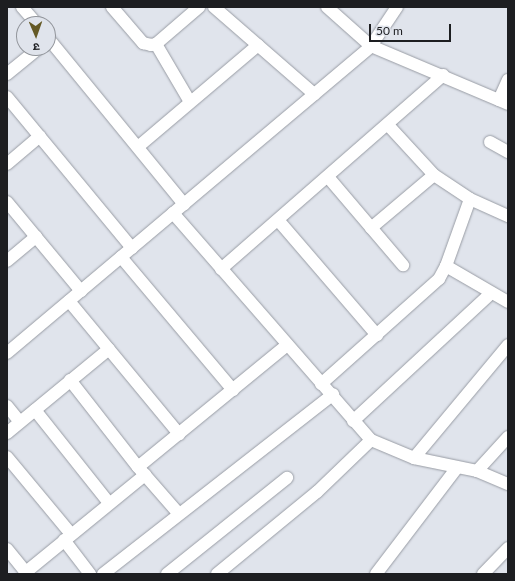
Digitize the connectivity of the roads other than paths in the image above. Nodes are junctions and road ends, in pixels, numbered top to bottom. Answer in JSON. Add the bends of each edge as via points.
{"nodes":[{"id":1,"x":22,"y":7,"type":"edge"},
{"id":2,"x":112,"y":7,"type":"edge"},
{"id":3,"x":199,"y":7,"type":"edge"},
{"id":4,"x":214,"y":7,"type":"edge"},
{"id":5,"x":327,"y":7,"type":"edge"},
{"id":6,"x":397,"y":7,"type":"edge"},
{"id":7,"x":30,"y":16,"type":"edge"},
{"id":8,"x":156,"y":44,"type":"junction"},
{"id":9,"x":258,"y":45,"type":"junction"},
{"id":10,"x":370,"y":46,"type":"junction"},
{"id":11,"x":56,"y":49,"type":"edge"},
{"id":12,"x":29,"y":56,"type":"edge"},
{"id":13,"x":7,"y":74,"type":"edge"},
{"id":14,"x":443,"y":75,"type":"junction"},
{"id":15,"x":508,"y":80,"type":"edge"},
{"id":16,"x":314,"y":94,"type":"junction"},
{"id":17,"x":7,"y":97,"type":"edge"},
{"id":18,"x":190,"y":102,"type":"junction"},
{"id":19,"x":503,"y":102,"type":"edge"},
{"id":20,"x":388,"y":125,"type":"junction"},
{"id":21,"x":40,"y":136,"type":"junction"},
{"id":22,"x":490,"y":142,"type":"dead end"},
{"id":23,"x":138,"y":146,"type":"junction"},
{"id":24,"x":508,"y":152,"type":"edge"},
{"id":25,"x":7,"y":164,"type":"edge"},
{"id":26,"x":434,"y":174,"type":"junction"},
{"id":27,"x":328,"y":177,"type":"junction"},
{"id":28,"x":470,"y":199,"type":"junction"},
{"id":29,"x":7,"y":202,"type":"edge"},
{"id":30,"x":184,"y":204,"type":"junction"},
{"id":31,"x":173,"y":213,"type":"junction"},
{"id":32,"x":508,"y":216,"type":"edge"},
{"id":33,"x":278,"y":220,"type":"junction"},
{"id":34,"x":371,"y":228,"type":"junction"},
{"id":35,"x":36,"y":237,"type":"junction"},
{"id":36,"x":132,"y":248,"type":"junction"},
{"id":37,"x":121,"y":257,"type":"junction"},
{"id":38,"x":7,"y":261,"type":"edge"},
{"id":39,"x":403,"y":265,"type":"dead end"},
{"id":40,"x":446,"y":266,"type":"junction"},
{"id":41,"x":221,"y":268,"type":"junction"},
{"id":42,"x":81,"y":290,"type":"junction"},
{"id":43,"x":492,"y":293,"type":"junction"},
{"id":44,"x":69,"y":301,"type":"junction"},
{"id":45,"x":508,"y":302,"type":"edge"},
{"id":46,"x":377,"y":335,"type":"junction"},
{"id":47,"x":288,"y":345,"type":"junction"},
{"id":48,"x":508,"y":345,"type":"edge"},
{"id":49,"x":109,"y":349,"type":"junction"},
{"id":50,"x":7,"y":353,"type":"edge"},
{"id":51,"x":70,"y":380,"type":"junction"},
{"id":52,"x":321,"y":384,"type":"junction"},
{"id":53,"x":233,"y":390,"type":"junction"},
{"id":54,"x":334,"y":394,"type":"junction"},
{"id":55,"x":7,"y":406,"type":"edge"},
{"id":56,"x":35,"y":410,"type":"junction"},
{"id":57,"x":353,"y":421,"type":"junction"},
{"id":58,"x":19,"y":422,"type":"junction"},
{"id":59,"x":7,"y":433,"type":"edge"},
{"id":60,"x":179,"y":434,"type":"junction"},
{"id":61,"x":508,"y":437,"type":"edge"},
{"id":62,"x":371,"y":440,"type":"junction"},
{"id":63,"x":7,"y":457,"type":"edge"},
{"id":64,"x":414,"y":458,"type":"junction"},
{"id":65,"x":456,"y":469,"type":"junction"},
{"id":66,"x":141,"y":471,"type":"junction"},
{"id":67,"x":477,"y":471,"type":"junction"},
{"id":68,"x":287,"y":478,"type":"dead end"},
{"id":69,"x":508,"y":484,"type":"edge"},
{"id":70,"x":109,"y":503,"type":"junction"},
{"id":71,"x":179,"y":514,"type":"junction"},
{"id":72,"x":67,"y":537,"type":"junction"},
{"id":73,"x":508,"y":548,"type":"edge"},
{"id":74,"x":7,"y":549,"type":"edge"},
{"id":75,"x":27,"y":573,"type":"edge"},
{"id":76,"x":90,"y":574,"type":"edge"},
{"id":77,"x":103,"y":574,"type":"edge"},
{"id":78,"x":167,"y":574,"type":"edge"},
{"id":79,"x":217,"y":574,"type":"edge"},
{"id":80,"x":376,"y":574,"type":"edge"},
{"id":81,"x":484,"y":574,"type":"edge"}],
"edges":[{"from":1,"to":7,"type":"street"},
{"from":2,"to":8,"type":"street","via":[[143,43]]},
{"from":3,"to":8,"type":"street"},
{"from":4,"to":9,"type":"street"},
{"from":5,"to":10,"type":"street"},
{"from":6,"to":10,"type":"street"},
{"from":8,"to":18,"type":"street"},
{"from":9,"to":16,"type":"street"},
{"from":9,"to":18,"type":"street"},
{"from":10,"to":14,"type":"street"},
{"from":10,"to":16,"type":"street"},
{"from":11,"to":23,"type":"street"},
{"from":12,"to":13,"type":"street"},
{"from":14,"to":19,"type":"street"},
{"from":14,"to":20,"type":"street"},
{"from":15,"to":19,"type":"street"},
{"from":16,"to":30,"type":"street"},
{"from":17,"to":21,"type":"street"},
{"from":18,"to":23,"type":"street"},
{"from":20,"to":26,"type":"street"},
{"from":20,"to":27,"type":"street"},
{"from":21,"to":25,"type":"street"},
{"from":21,"to":36,"type":"street"},
{"from":22,"to":24,"type":"street"},
{"from":23,"to":30,"type":"street"},
{"from":26,"to":28,"type":"street"},
{"from":26,"to":34,"type":"street"},
{"from":27,"to":33,"type":"street"},
{"from":27,"to":34,"type":"street"},
{"from":28,"to":32,"type":"street"},
{"from":28,"to":40,"type":"street"},
{"from":29,"to":35,"type":"street"},
{"from":30,"to":31,"type":"street"},
{"from":31,"to":36,"type":"street"},
{"from":31,"to":41,"type":"street"},
{"from":33,"to":41,"type":"street"},
{"from":33,"to":46,"type":"street"},
{"from":34,"to":39,"type":"street"},
{"from":35,"to":38,"type":"street"},
{"from":35,"to":42,"type":"street"},
{"from":36,"to":37,"type":"street"},
{"from":37,"to":42,"type":"street"},
{"from":37,"to":53,"type":"street"},
{"from":40,"to":43,"type":"street"},
{"from":40,"to":46,"type":"street","via":[[439,279]]},
{"from":41,"to":47,"type":"street"},
{"from":42,"to":44,"type":"street"},
{"from":43,"to":45,"type":"street"},
{"from":43,"to":57,"type":"street"},
{"from":44,"to":49,"type":"street"},
{"from":44,"to":50,"type":"street"},
{"from":46,"to":52,"type":"street"},
{"from":47,"to":52,"type":"street"},
{"from":47,"to":53,"type":"street"},
{"from":48,"to":64,"type":"street"},
{"from":49,"to":51,"type":"street"},
{"from":49,"to":60,"type":"street"},
{"from":51,"to":56,"type":"street"},
{"from":51,"to":66,"type":"street"},
{"from":52,"to":54,"type":"street"},
{"from":53,"to":60,"type":"street"},
{"from":54,"to":57,"type":"street"},
{"from":54,"to":71,"type":"street"},
{"from":55,"to":58,"type":"street"},
{"from":56,"to":58,"type":"street"},
{"from":56,"to":70,"type":"street"},
{"from":57,"to":62,"type":"street"},
{"from":58,"to":59,"type":"street"},
{"from":60,"to":66,"type":"street"},
{"from":61,"to":67,"type":"street"},
{"from":62,"to":64,"type":"street"},
{"from":62,"to":79,"type":"street","via":[[317,492]]},
{"from":63,"to":72,"type":"street"},
{"from":64,"to":65,"type":"street"},
{"from":65,"to":67,"type":"street"},
{"from":65,"to":80,"type":"street"},
{"from":66,"to":70,"type":"street"},
{"from":66,"to":71,"type":"street"},
{"from":67,"to":69,"type":"street"},
{"from":68,"to":78,"type":"street"},
{"from":70,"to":72,"type":"street"},
{"from":71,"to":77,"type":"street"},
{"from":72,"to":75,"type":"street"},
{"from":72,"to":76,"type":"street"},
{"from":73,"to":81,"type":"street"},
{"from":74,"to":75,"type":"street"}]}
